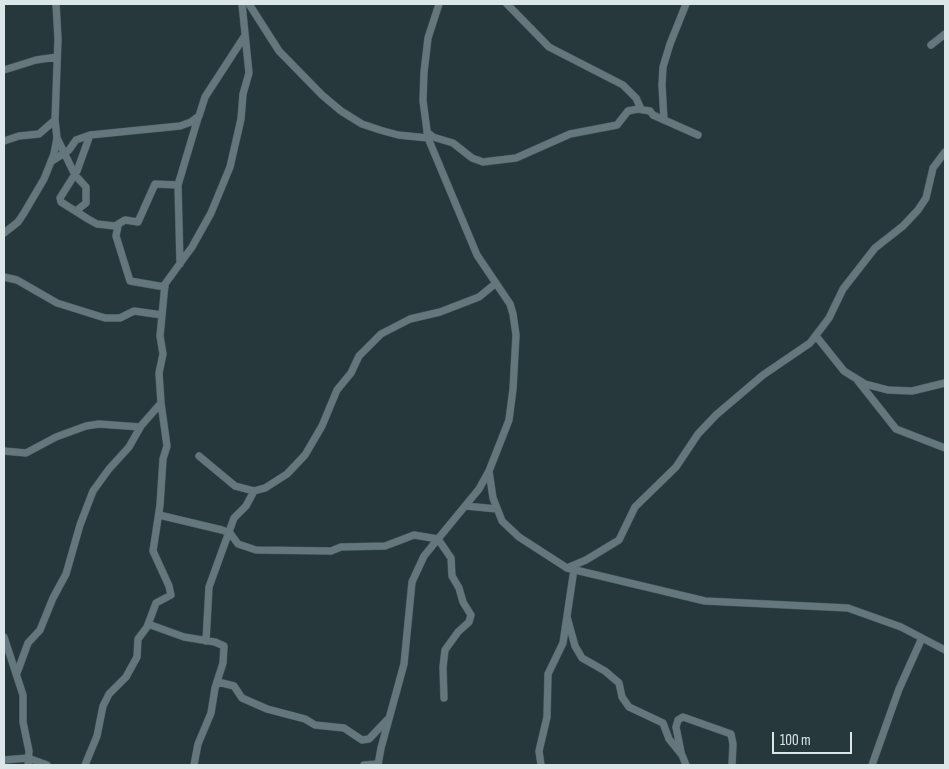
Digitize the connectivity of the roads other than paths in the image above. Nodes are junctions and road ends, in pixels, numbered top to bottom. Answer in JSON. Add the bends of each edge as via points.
{"nodes":[{"id":1,"x":56,"y":4,"type":"edge"},
{"id":2,"x":242,"y":4,"type":"edge"},
{"id":3,"x":249,"y":4,"type":"edge"},
{"id":4,"x":440,"y":4,"type":"edge"},
{"id":5,"x":507,"y":4,"type":"edge"},
{"id":6,"x":686,"y":4,"type":"edge"},
{"id":7,"x":945,"y":34,"type":"edge"},
{"id":8,"x":244,"y":36,"type":"junction"},
{"id":9,"x":931,"y":45,"type":"dead end"},
{"id":10,"x":57,"y":57,"type":"junction"},
{"id":11,"x":4,"y":70,"type":"edge"},
{"id":12,"x":641,"y":109,"type":"junction"},
{"id":13,"x":198,"y":118,"type":"junction"},
{"id":14,"x":55,"y":120,"type":"junction"},
{"id":15,"x":664,"y":120,"type":"junction"},
{"id":16,"x":188,"y":124,"type":"junction"},
{"id":17,"x":195,"y":128,"type":"junction"},
{"id":18,"x":90,"y":135,"type":"junction"},
{"id":19,"x":427,"y":135,"type":"junction"},
{"id":20,"x":698,"y":135,"type":"dead end"},
{"id":21,"x":57,"y":138,"type":"junction"},
{"id":22,"x":4,"y":141,"type":"edge"},
{"id":23,"x":65,"y":152,"type":"junction"},
{"id":24,"x":945,"y":152,"type":"edge"},
{"id":25,"x":52,"y":161,"type":"junction"},
{"id":26,"x":75,"y":175,"type":"junction"},
{"id":27,"x":178,"y":185,"type":"junction"},
{"id":28,"x":76,"y":211,"type":"junction"},
{"id":29,"x":118,"y":226,"type":"junction"},
{"id":30,"x":4,"y":233,"type":"edge"},
{"id":31,"x":180,"y":264,"type":"junction"},
{"id":32,"x":4,"y":277,"type":"edge"},
{"id":33,"x":496,"y":283,"type":"junction"},
{"id":34,"x":165,"y":287,"type":"junction"},
{"id":35,"x":162,"y":315,"type":"junction"},
{"id":36,"x":816,"y":336,"type":"junction"},
{"id":37,"x":857,"y":380,"type":"junction"},
{"id":38,"x":945,"y":383,"type":"edge"},
{"id":39,"x":161,"y":403,"type":"junction"},
{"id":40,"x":141,"y":426,"type":"junction"},
{"id":41,"x":945,"y":448,"type":"edge"},
{"id":42,"x":4,"y":451,"type":"edge"},
{"id":43,"x":199,"y":456,"type":"dead end"},
{"id":44,"x":489,"y":471,"type":"junction"},
{"id":45,"x":254,"y":491,"type":"junction"},
{"id":46,"x":466,"y":506,"type":"junction"},
{"id":47,"x":497,"y":509,"type":"junction"},
{"id":48,"x":158,"y":515,"type":"junction"},
{"id":49,"x":230,"y":533,"type":"junction"},
{"id":50,"x":438,"y":539,"type":"junction"},
{"id":51,"x":571,"y":568,"type":"junction"},
{"id":52,"x":567,"y":617,"type":"junction"},
{"id":53,"x":148,"y":624,"type":"junction"},
{"id":54,"x":4,"y":638,"type":"edge"},
{"id":55,"x":922,"y":638,"type":"junction"},
{"id":56,"x":206,"y":641,"type":"junction"},
{"id":57,"x":945,"y":650,"type":"edge"},
{"id":58,"x":17,"y":673,"type":"junction"},
{"id":59,"x":218,"y":682,"type":"junction"},
{"id":60,"x":444,"y":698,"type":"dead end"},
{"id":61,"x":388,"y":719,"type":"junction"},
{"id":62,"x":682,"y":755,"type":"junction"},
{"id":63,"x":4,"y":760,"type":"edge"},
{"id":64,"x":28,"y":762,"type":"edge"},
{"id":65,"x":378,"y":764,"type":"edge"},
{"id":66,"x":47,"y":765,"type":"edge"},
{"id":67,"x":85,"y":765,"type":"edge"},
{"id":68,"x":194,"y":765,"type":"edge"},
{"id":69,"x":364,"y":765,"type":"edge"},
{"id":70,"x":542,"y":765,"type":"edge"},
{"id":71,"x":686,"y":765,"type":"edge"},
{"id":72,"x":732,"y":765,"type":"edge"},
{"id":73,"x":872,"y":765,"type":"edge"}],
"edges":[{"from":1,"to":10,"type":"street"},
{"from":2,"to":8,"type":"street"},
{"from":3,"to":19,"type":"street","via":[[279,51],[341,111],[380,130],[398,135]]},
{"from":4,"to":19,"type":"street","via":[[425,55],[423,101]]},
{"from":5,"to":12,"type":"street","via":[[549,47],[623,85],[636,98]]},
{"from":6,"to":15,"type":"street","via":[[664,67]]},
{"from":7,"to":9,"type":"street"},
{"from":8,"to":13,"type":"street","via":[[206,97]]},
{"from":8,"to":31,"type":"street","via":[[249,73],[230,167],[211,213]]},
{"from":10,"to":11,"type":"street"},
{"from":10,"to":14,"type":"street"},
{"from":12,"to":15,"type":"street"},
{"from":12,"to":19,"type":"street","via":[[628,112],[616,126],[570,134],[534,152],[496,162],[475,160],[453,142]]},
{"from":13,"to":16,"type":"street"},
{"from":13,"to":17,"type":"street"},
{"from":14,"to":21,"type":"street"},
{"from":14,"to":22,"type":"street","via":[[39,134]]},
{"from":15,"to":20,"type":"street"},
{"from":16,"to":17,"type":"street"},
{"from":16,"to":18,"type":"street"},
{"from":17,"to":27,"type":"street"},
{"from":18,"to":23,"type":"street","via":[[76,140]]},
{"from":18,"to":26,"type":"street"},
{"from":19,"to":33,"type":"street","via":[[477,255]]},
{"from":21,"to":23,"type":"street"},
{"from":21,"to":25,"type":"street"},
{"from":23,"to":25,"type":"street"},
{"from":23,"to":26,"type":"street"},
{"from":24,"to":36,"type":"street","via":[[933,168],[926,198],[918,210],[876,248],[843,289]]},
{"from":25,"to":30,"type":"street","via":[[18,222]]},
{"from":26,"to":28,"type":"street","via":[[85,184],[86,191],[86,202]]},
{"from":26,"to":28,"type":"street","via":[[60,198]]},
{"from":27,"to":29,"type":"street","via":[[155,184],[140,221],[125,220]]},
{"from":27,"to":31,"type":"street"},
{"from":28,"to":29,"type":"street","via":[[97,224]]},
{"from":29,"to":34,"type":"street","via":[[116,236],[130,281]]},
{"from":31,"to":34,"type":"street"},
{"from":32,"to":35,"type":"street","via":[[17,280],[57,303],[105,318],[120,318],[134,311]]},
{"from":33,"to":44,"type":"street","via":[[513,314],[514,388],[509,420]]},
{"from":33,"to":45,"type":"street","via":[[479,297],[410,319],[381,334],[359,356],[299,463],[288,474]]},
{"from":34,"to":35,"type":"street"},
{"from":35,"to":39,"type":"street","via":[[160,336],[163,354],[158,377]]},
{"from":36,"to":37,"type":"street","via":[[844,371]]},
{"from":36,"to":51,"type":"street","via":[[739,394],[704,428],[676,467],[635,507],[619,540]]},
{"from":37,"to":38,"type":"street","via":[[898,391]]},
{"from":37,"to":41,"type":"street","via":[[896,428]]},
{"from":39,"to":40,"type":"street"},
{"from":39,"to":48,"type":"street","via":[[166,446]]},
{"from":40,"to":42,"type":"street","via":[[86,426],[26,453]]},
{"from":40,"to":58,"type":"street","via":[[129,447],[93,491],[66,574],[52,598],[40,630],[28,643]]},
{"from":43,"to":45,"type":"street","via":[[229,483]]},
{"from":44,"to":46,"type":"street"},
{"from":44,"to":47,"type":"street"},
{"from":45,"to":49,"type":"street","via":[[234,518]]},
{"from":46,"to":47,"type":"street"},
{"from":46,"to":50,"type":"street"},
{"from":47,"to":51,"type":"street","via":[[502,521],[518,537]]},
{"from":48,"to":49,"type":"street"},
{"from":48,"to":53,"type":"street","via":[[153,551],[169,586],[170,596],[156,603]]},
{"from":49,"to":50,"type":"street","via":[[244,547],[272,550],[331,551],[386,546],[414,536]]},
{"from":49,"to":56,"type":"street","via":[[209,587]]},
{"from":50,"to":60,"type":"street","via":[[451,558],[452,576],[471,616],[470,622],[445,650]]},
{"from":50,"to":61,"type":"street","via":[[424,556],[412,582],[404,664]]},
{"from":51,"to":52,"type":"street"},
{"from":51,"to":55,"type":"street","via":[[705,601],[848,608]]},
{"from":52,"to":62,"type":"street","via":[[582,658],[619,683],[628,707],[663,722]]},
{"from":52,"to":70,"type":"street","via":[[562,648],[549,670],[546,716],[539,751]]},
{"from":53,"to":56,"type":"street"},
{"from":53,"to":67,"type":"street","via":[[138,639],[137,657],[103,706],[97,736]]},
{"from":54,"to":58,"type":"street"},
{"from":55,"to":57,"type":"street"},
{"from":55,"to":73,"type":"street","via":[[899,689]]},
{"from":56,"to":59,"type":"street","via":[[224,646]]},
{"from":58,"to":64,"type":"street","via":[[23,695]]},
{"from":59,"to":61,"type":"street","via":[[234,686],[242,698],[268,709],[315,725],[344,728],[362,740],[369,739]]},
{"from":59,"to":68,"type":"street"},
{"from":61,"to":65,"type":"street"},
{"from":62,"to":71,"type":"street"},
{"from":62,"to":72,"type":"street","via":[[676,727],[683,717],[731,734]]},
{"from":63,"to":64,"type":"street"},
{"from":64,"to":66,"type":"street"},
{"from":65,"to":69,"type":"street"}]}
